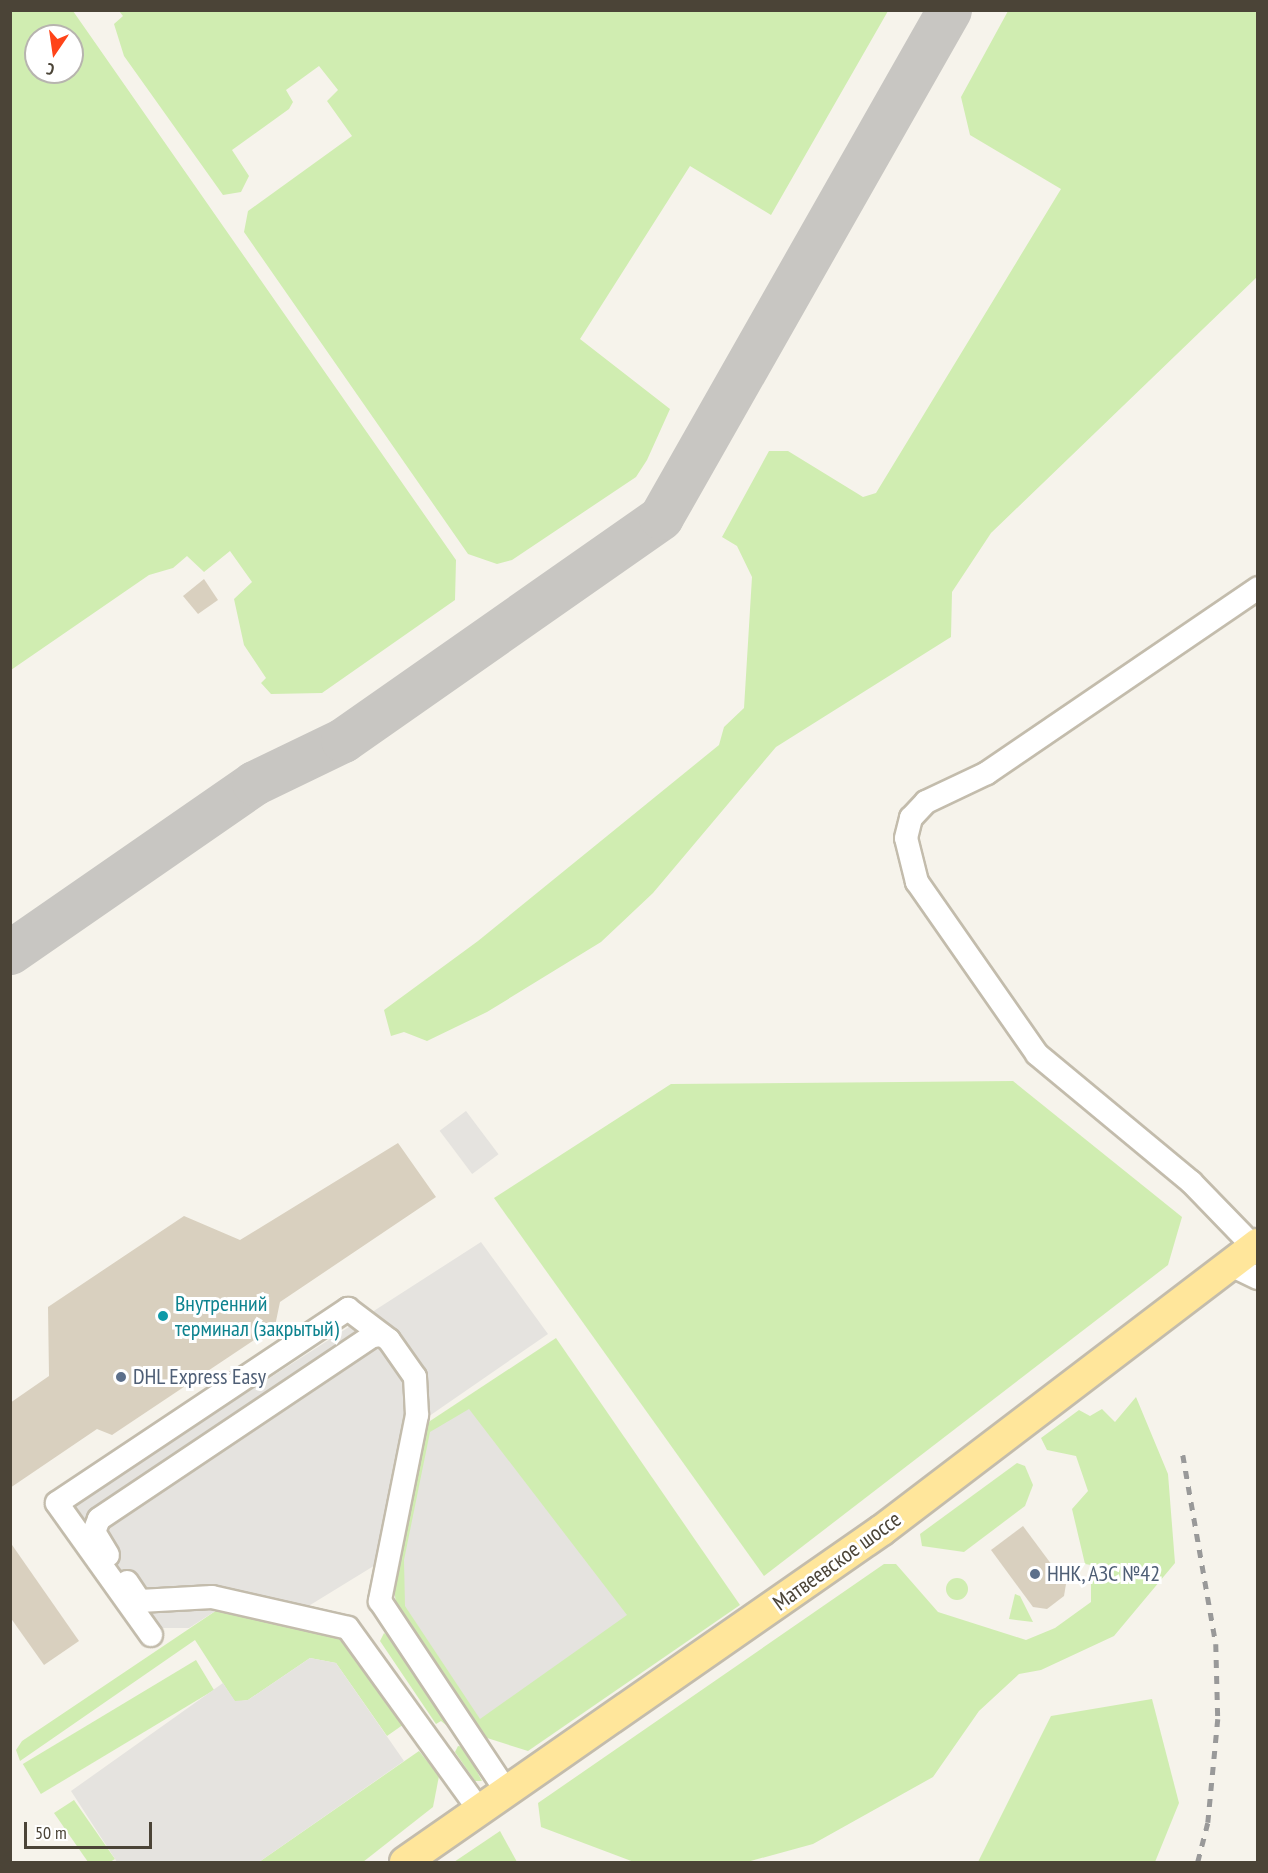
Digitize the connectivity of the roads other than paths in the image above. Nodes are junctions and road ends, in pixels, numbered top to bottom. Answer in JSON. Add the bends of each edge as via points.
{"nodes":[{"id":1,"x":1257,"y":588,"type":"edge"},
{"id":2,"x":1256,"y":1245,"type":"edge"},
{"id":3,"x":1231,"y":1265,"type":"junction"},
{"id":4,"x":1257,"y":1278,"type":"edge"},
{"id":5,"x":382,"y":1335,"type":"junction"},
{"id":6,"x":151,"y":1635,"type":"dead end"},
{"id":7,"x":507,"y":1792,"type":"junction"},
{"id":8,"x":480,"y":1811,"type":"junction"},
{"id":9,"x":405,"y":1863,"type":"edge"}],
"edges":[{"from":1,"to":2,"type":"street","via":[[987,773],[926,802],[911,818],[906,838],[917,882],[1037,1054],[1191,1182]]},
{"from":2,"to":3,"type":"main road","name":"Матвеевское шоссе"},
{"from":3,"to":4,"type":"street"},
{"from":3,"to":7,"type":"main road","name":"Матвеевское шоссе","via":[[882,1530]]},
{"from":5,"to":6,"type":"street","via":[[348,1309],[57,1503]]},
{"from":5,"to":7,"type":"street","via":[[415,1377],[417,1415],[380,1602]]},
{"from":5,"to":8,"type":"street","via":[[372,1336],[99,1519],[94,1532],[140,1601],[212,1597],[348,1628]]},
{"from":7,"to":8,"type":"main road","name":"Матвеевское шоссе"},
{"from":8,"to":9,"type":"main road","name":"Матвеевское шоссе"}]}
